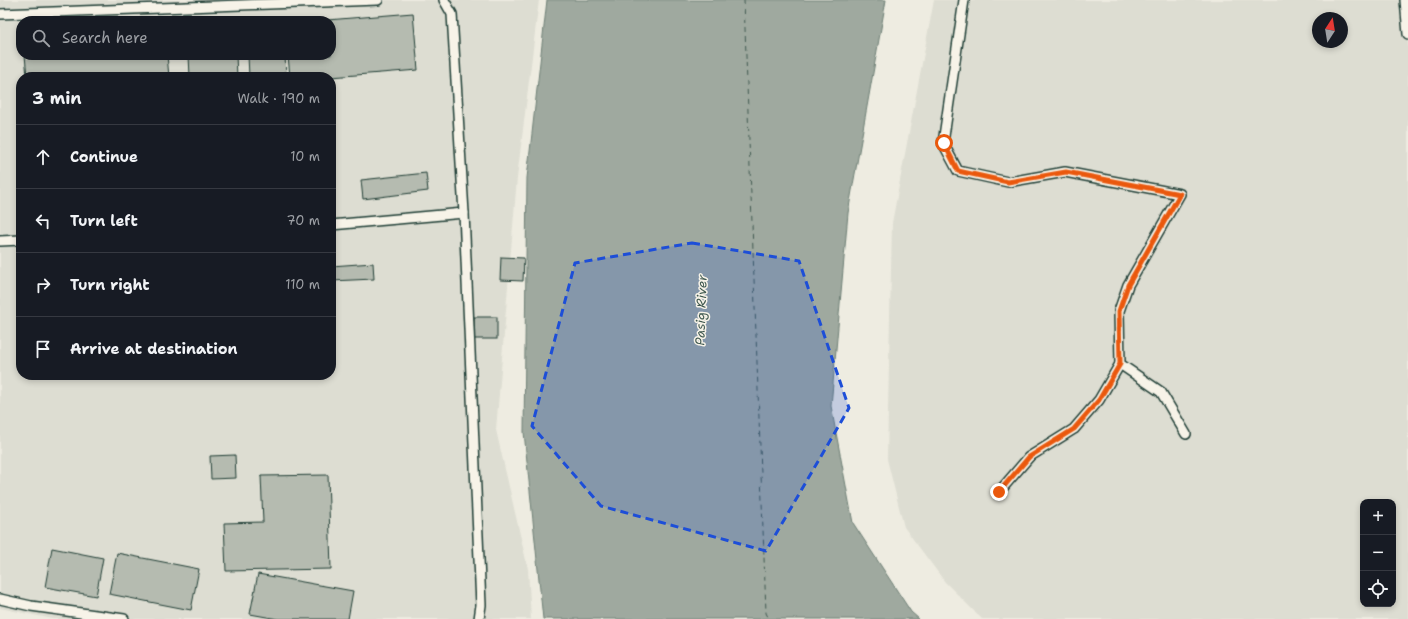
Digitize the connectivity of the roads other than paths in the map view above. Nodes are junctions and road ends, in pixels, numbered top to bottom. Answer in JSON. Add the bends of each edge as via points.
{"nodes":[{"id":1,"x":378,"y":0,"type":"edge"},
{"id":2,"x":444,"y":0,"type":"edge"},
{"id":3,"x":964,"y":0,"type":"edge"},
{"id":4,"x":1405,"y":0,"type":"edge"},
{"id":5,"x":0,"y":14,"type":"edge"},
{"id":6,"x":1408,"y":34,"type":"edge"},
{"id":7,"x":464,"y":213,"type":"junction"},
{"id":8,"x":336,"y":225,"type":"edge"},
{"id":9,"x":16,"y":240,"type":"edge"},
{"id":10,"x":0,"y":241,"type":"edge"},
{"id":11,"x":1120,"y":364,"type":"junction"},
{"id":12,"x":1186,"y":434,"type":"dead end"},
{"id":13,"x":999,"y":492,"type":"dead end"},
{"id":14,"x":0,"y":599,"type":"edge"},
{"id":15,"x":124,"y":619,"type":"edge"},
{"id":16,"x":478,"y":619,"type":"edge"}],
"edges":[{"from":1,"to":5,"type":"lane"},
{"from":2,"to":7,"type":"lane","via":[[452,14]]},
{"from":3,"to":11,"type":"lane","via":[[944,143],[958,171],[1008,182],[1066,172],[1180,194],[1128,285],[1119,311]]},
{"from":4,"to":6,"type":"lane"},
{"from":7,"to":8,"type":"lane"},
{"from":7,"to":16,"type":"lane","via":[[481,605]]},
{"from":9,"to":10,"type":"lane"},
{"from":11,"to":12,"type":"lane","via":[[1162,392]]},
{"from":11,"to":13,"type":"lane","via":[[1099,400],[1074,429],[1029,457]]},
{"from":14,"to":15,"type":"lane"}]}
